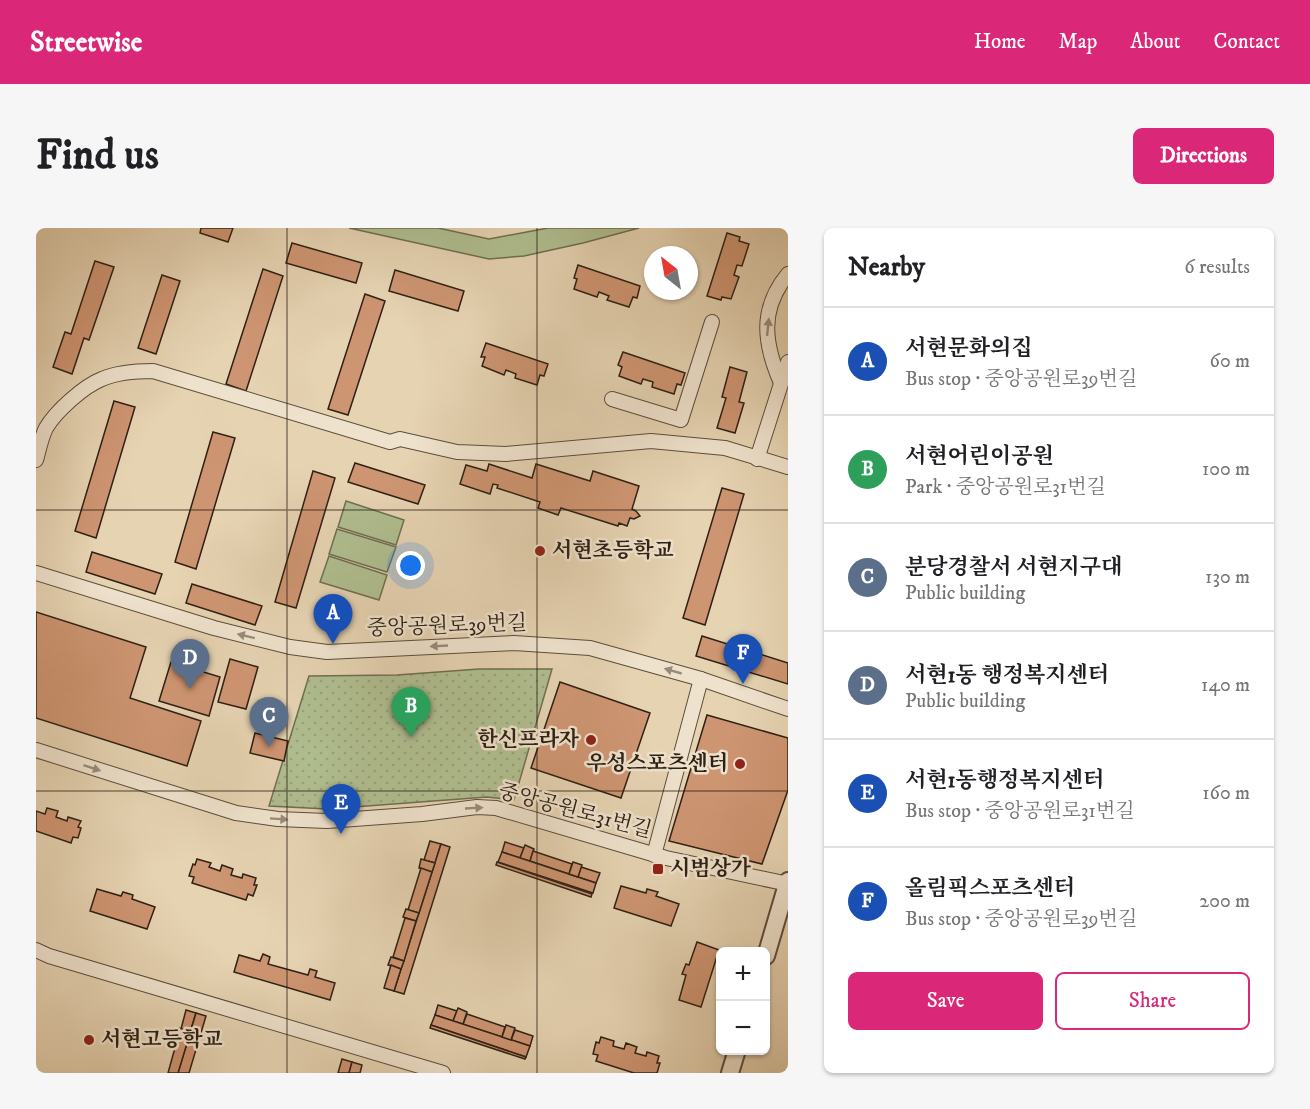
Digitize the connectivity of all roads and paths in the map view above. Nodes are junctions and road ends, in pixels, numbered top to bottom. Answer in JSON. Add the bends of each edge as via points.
{"nodes":[{"id":1,"x":788,"y":274,"type":"edge"},
{"id":2,"x":712,"y":322,"type":"dead end"},
{"id":3,"x":788,"y":362,"type":"edge"},
{"id":4,"x":782,"y":391,"type":"edge"},
{"id":5,"x":612,"y":399,"type":"dead end"},
{"id":6,"x":758,"y":459,"type":"junction"},
{"id":7,"x":36,"y":460,"type":"edge"},
{"id":8,"x":788,"y":467,"type":"edge"},
{"id":9,"x":36,"y":573,"type":"edge"},
{"id":10,"x":701,"y":679,"type":"junction"},
{"id":11,"x":788,"y":709,"type":"edge"},
{"id":12,"x":36,"y":750,"type":"edge"},
{"id":13,"x":654,"y":855,"type":"junction"},
{"id":14,"x":788,"y":883,"type":"edge"},
{"id":15,"x":768,"y":947,"type":"edge"},
{"id":16,"x":36,"y":950,"type":"edge"},
{"id":17,"x":735,"y":1055,"type":"edge"},
{"id":18,"x":443,"y":1073,"type":"edge"},
{"id":19,"x":730,"y":1073,"type":"edge"}],
"edges":[{"from":4,"to":1,"type":"street","one_way":true,"via":[[766,337],[777,292]]},
{"from":2,"to":5,"type":"street","via":[[681,420]]},
{"from":3,"to":4,"type":"street"},
{"from":4,"to":6,"type":"street"},
{"from":6,"to":7,"type":"street","via":[[725,447],[651,441],[530,453],[457,452],[400,439],[390,442],[153,371],[137,371],[100,379],[68,403],[46,429]]},
{"from":6,"to":8,"type":"street"},
{"from":10,"to":9,"type":"street","name":"중앙공원로39번길","one_way":true,"via":[[590,648],[554,645],[476,644],[327,652],[290,647],[214,628]]},
{"from":10,"to":11,"type":"street","name":"중앙공원로39번길"},
{"from":10,"to":13,"type":"street"},
{"from":12,"to":13,"type":"street","name":"중앙공원로31번길","one_way":true,"via":[[236,813],[327,821],[496,808]]},
{"from":13,"to":14,"type":"street","name":"중앙공원로31번길"},
{"from":14,"to":15,"type":"street"},
{"from":16,"to":18,"type":"street"},
{"from":17,"to":19,"type":"street"}]}
